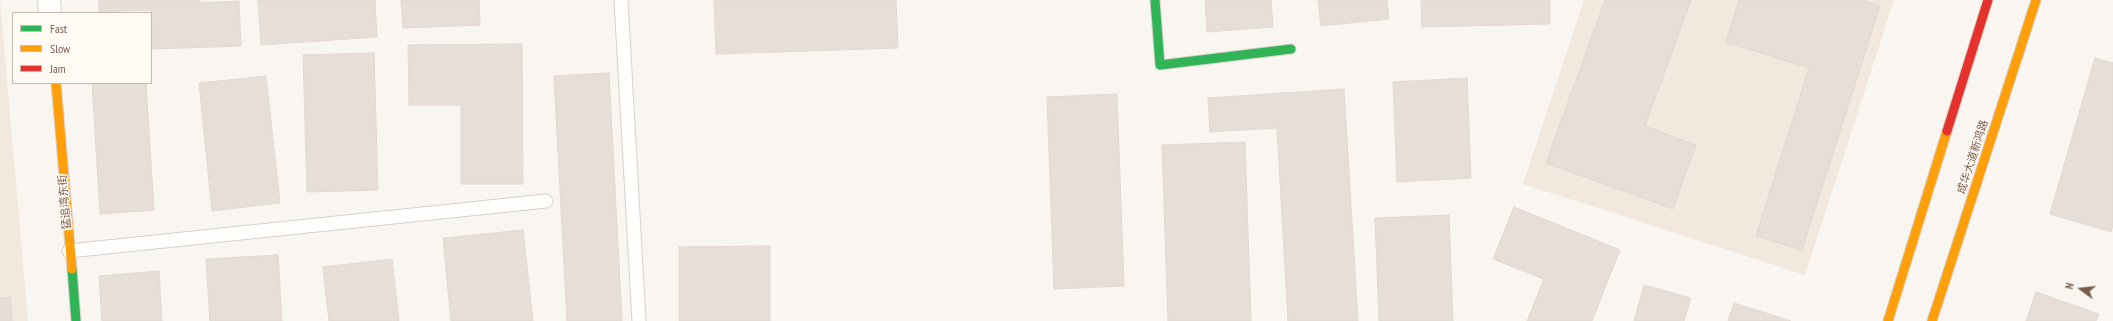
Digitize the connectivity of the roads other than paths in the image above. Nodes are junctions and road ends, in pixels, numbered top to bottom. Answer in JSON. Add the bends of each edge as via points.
{"nodes":[{"id":1,"x":49,"y":0,"type":"edge"},
{"id":2,"x":620,"y":0,"type":"edge"},
{"id":3,"x":1155,"y":0,"type":"edge"},
{"id":4,"x":1988,"y":0,"type":"edge"},
{"id":5,"x":2036,"y":0,"type":"edge"},
{"id":6,"x":50,"y":12,"type":"edge"},
{"id":7,"x":1291,"y":49,"type":"dead end"},
{"id":8,"x":56,"y":84,"type":"edge"},
{"id":9,"x":546,"y":201,"type":"dead end"},
{"id":10,"x":69,"y":251,"type":"junction"},
{"id":11,"x":76,"y":321,"type":"edge"},
{"id":12,"x":639,"y":321,"type":"edge"},
{"id":13,"x":1888,"y":321,"type":"edge"},
{"id":14,"x":1932,"y":321,"type":"edge"}],
"edges":[{"from":1,"to":6,"type":"street"},
{"from":2,"to":12,"type":"lane"},
{"from":3,"to":7,"type":"main road","via":[[1160,65]]},
{"from":4,"to":13,"type":"main road"},
{"from":5,"to":14,"type":"main road","name":"成华大道新鸿路"},
{"from":8,"to":10,"type":"main road","name":"猛追湾东街"},
{"from":9,"to":10,"type":"lane"},
{"from":10,"to":11,"type":"main road","name":"猛追湾东街"}]}
